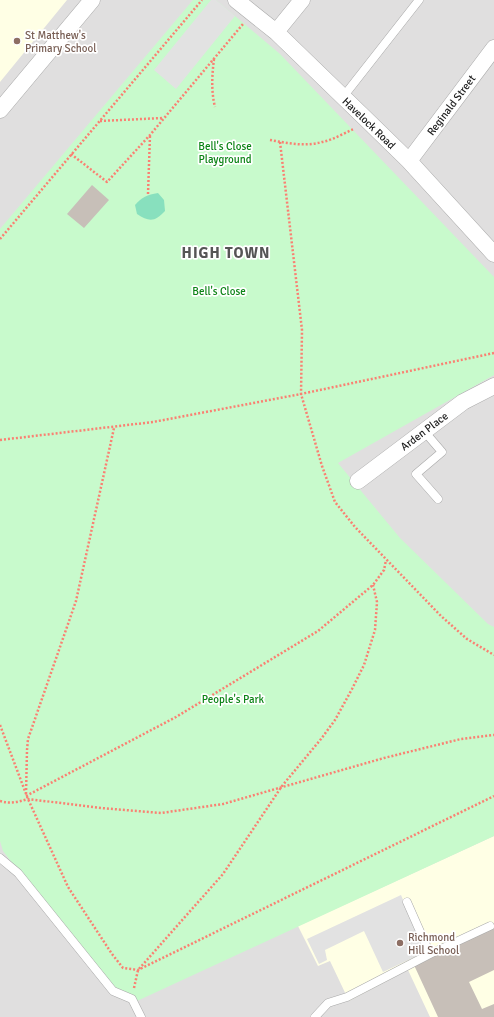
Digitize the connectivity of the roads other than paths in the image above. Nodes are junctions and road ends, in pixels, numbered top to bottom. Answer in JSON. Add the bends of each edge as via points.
{"nodes":[{"id":1,"x":92,"y":0,"type":"edge"},
{"id":2,"x":236,"y":0,"type":"edge"},
{"id":3,"x":302,"y":0,"type":"edge"},
{"id":4,"x":419,"y":0,"type":"edge"},
{"id":5,"x":276,"y":32,"type":"junction"},
{"id":6,"x":494,"y":48,"type":"edge"},
{"id":7,"x":343,"y":97,"type":"junction"},
{"id":8,"x":0,"y":110,"type":"edge"},
{"id":9,"x":409,"y":161,"type":"junction"},
{"id":10,"x":494,"y":254,"type":"edge"},
{"id":11,"x":494,"y":386,"type":"edge"},
{"id":12,"x":424,"y":431,"type":"junction"},
{"id":13,"x":358,"y":481,"type":"dead end"},
{"id":14,"x":438,"y":499,"type":"dead end"},
{"id":15,"x":0,"y":858,"type":"edge"},
{"id":16,"x":407,"y":902,"type":"dead end"},
{"id":17,"x":490,"y":926,"type":"dead end"},
{"id":18,"x":430,"y":954,"type":"junction"},
{"id":19,"x":141,"y":1017,"type":"edge"},
{"id":20,"x":315,"y":1017,"type":"edge"}],
"edges":[{"from":1,"to":8,"type":"street"},
{"from":2,"to":5,"type":"street","name":"Havelock Road"},
{"from":3,"to":5,"type":"street"},
{"from":4,"to":7,"type":"lane"},
{"from":5,"to":7,"type":"street","name":"Havelock Road"},
{"from":6,"to":9,"type":"street","name":"Reginald Street"},
{"from":7,"to":9,"type":"street","name":"Havelock Road"},
{"from":9,"to":10,"type":"street","name":"Havelock Road"},
{"from":11,"to":12,"type":"street","name":"Arden Place","via":[[463,402]]},
{"from":12,"to":13,"type":"street","name":"Arden Place"},
{"from":12,"to":14,"type":"lane","via":[[442,452],[416,474]]},
{"from":15,"to":19,"type":"lane","via":[[18,873],[112,991],[132,999]]},
{"from":16,"to":18,"type":"lane"},
{"from":17,"to":18,"type":"lane"},
{"from":18,"to":20,"type":"lane","via":[[346,997],[328,1003]]}]}
